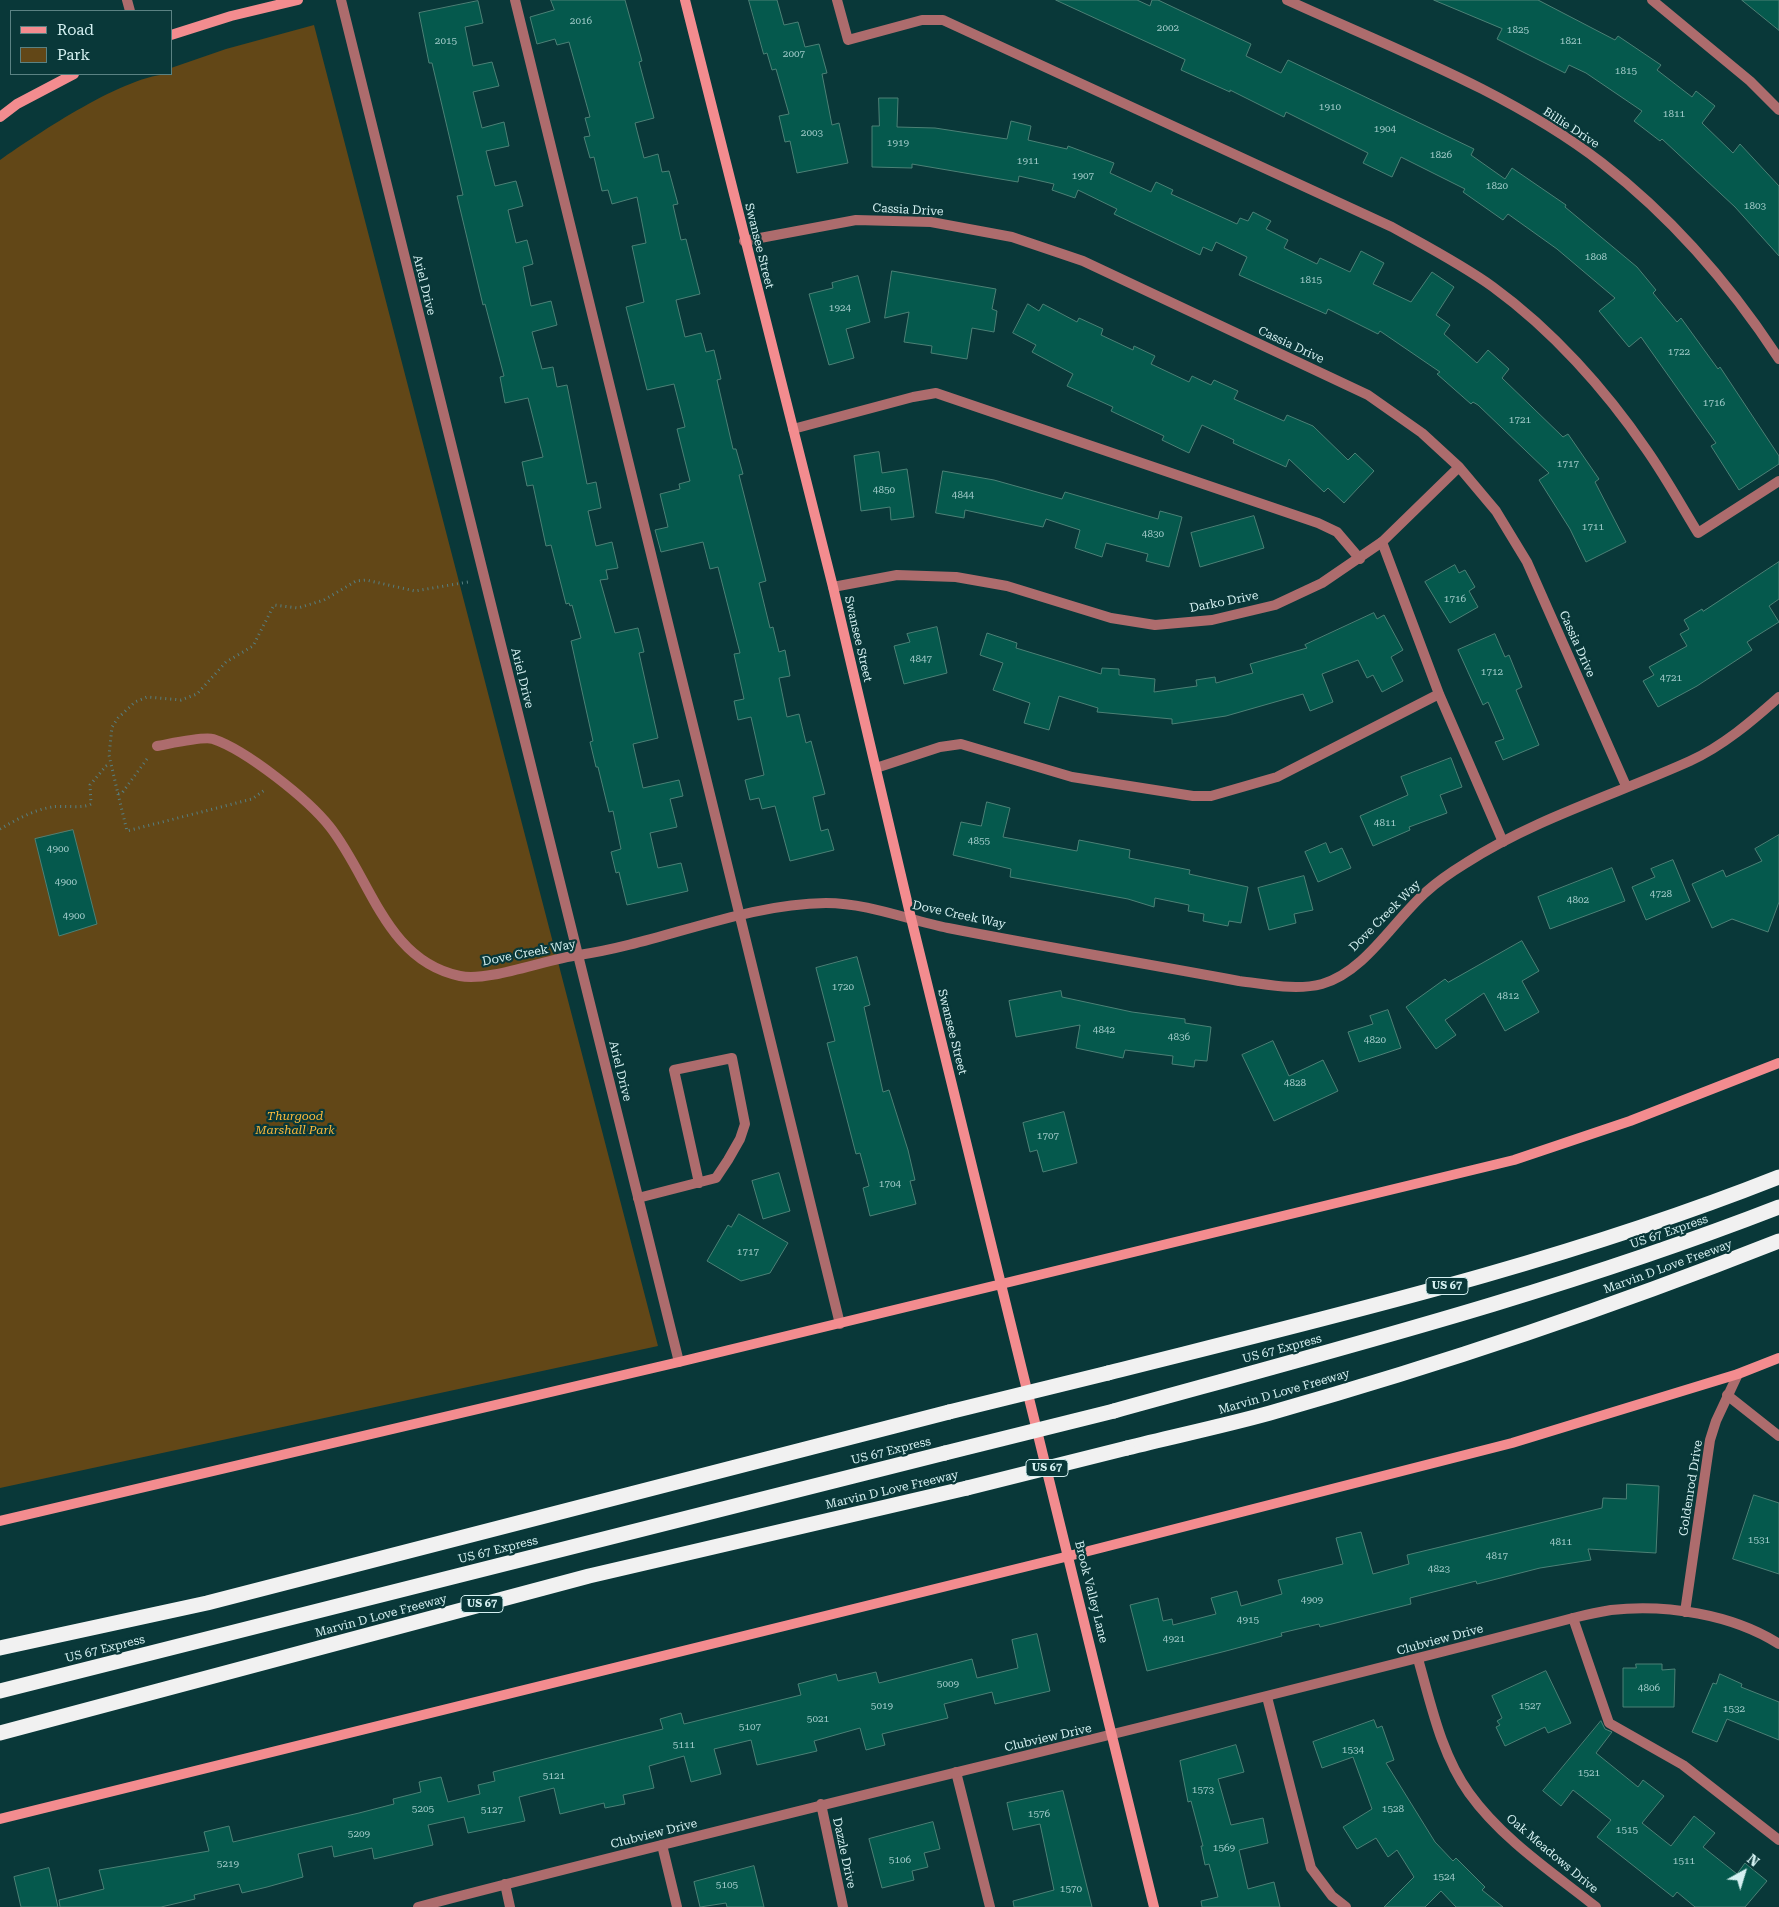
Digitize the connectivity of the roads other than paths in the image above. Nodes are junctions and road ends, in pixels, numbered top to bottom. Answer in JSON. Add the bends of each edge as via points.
{"nodes":[{"id":1,"x":298,"y":0,"type":"edge"},
{"id":2,"x":341,"y":0,"type":"edge"},
{"id":3,"x":515,"y":0,"type":"edge"},
{"id":4,"x":685,"y":0,"type":"edge"},
{"id":5,"x":837,"y":0,"type":"edge"},
{"id":6,"x":1287,"y":0,"type":"edge"},
{"id":7,"x":1652,"y":0,"type":"edge"},
{"id":8,"x":172,"y":35,"type":"edge"},
{"id":9,"x":72,"y":75,"type":"edge"},
{"id":10,"x":1779,"y":110,"type":"edge"},
{"id":11,"x":0,"y":117,"type":"edge"},
{"id":12,"x":744,"y":241,"type":"junction"},
{"id":13,"x":1779,"y":358,"type":"edge"},
{"id":14,"x":793,"y":429,"type":"junction"},
{"id":15,"x":1459,"y":467,"type":"junction"},
{"id":16,"x":1779,"y":482,"type":"edge"},
{"id":17,"x":1382,"y":542,"type":"junction"},
{"id":18,"x":1360,"y":560,"type":"junction"},
{"id":19,"x":834,"y":587,"type":"junction"},
{"id":20,"x":1439,"y":694,"type":"junction"},
{"id":21,"x":1779,"y":696,"type":"edge"},
{"id":22,"x":157,"y":746,"type":"road end"},
{"id":23,"x":876,"y":768,"type":"junction"},
{"id":24,"x":1626,"y":786,"type":"junction"},
{"id":25,"x":1503,"y":842,"type":"junction"},
{"id":26,"x":741,"y":915,"type":"junction"},
{"id":27,"x":911,"y":918,"type":"junction"},
{"id":28,"x":578,"y":955,"type":"junction"},
{"id":29,"x":1779,"y":1063,"type":"edge"},
{"id":30,"x":1779,"y":1177,"type":"edge"},
{"id":31,"x":699,"y":1183,"type":"junction"},
{"id":32,"x":638,"y":1198,"type":"junction"},
{"id":33,"x":1779,"y":1207,"type":"edge"},
{"id":34,"x":1779,"y":1241,"type":"edge"},
{"id":35,"x":1002,"y":1284,"type":"junction"},
{"id":36,"x":840,"y":1324,"type":"junction"},
{"id":37,"x":679,"y":1362,"type":"junction"},
{"id":38,"x":1778,"y":1362,"type":"edge"},
{"id":39,"x":1738,"y":1374,"type":"junction"},
{"id":40,"x":1727,"y":1395,"type":"junction"},
{"id":41,"x":1779,"y":1436,"type":"edge"},
{"id":42,"x":0,"y":1521,"type":"edge"},
{"id":43,"x":1069,"y":1556,"type":"junction"},
{"id":44,"x":1685,"y":1612,"type":"junction"},
{"id":45,"x":1573,"y":1618,"type":"junction"},
{"id":46,"x":1779,"y":1644,"type":"edge"},
{"id":47,"x":0,"y":1648,"type":"edge"},
{"id":48,"x":1418,"y":1659,"type":"junction"},
{"id":49,"x":0,"y":1691,"type":"edge"},
{"id":50,"x":1267,"y":1697,"type":"junction"},
{"id":51,"x":0,"y":1733,"type":"edge"},
{"id":52,"x":1114,"y":1735,"type":"junction"},
{"id":53,"x":956,"y":1772,"type":"junction"},
{"id":54,"x":821,"y":1804,"type":"junction"},
{"id":55,"x":0,"y":1819,"type":"edge"},
{"id":56,"x":1779,"y":1840,"type":"edge"},
{"id":57,"x":662,"y":1845,"type":"junction"},
{"id":58,"x":505,"y":1884,"type":"junction"},
{"id":59,"x":418,"y":1907,"type":"edge"},
{"id":60,"x":510,"y":1907,"type":"edge"},
{"id":61,"x":676,"y":1907,"type":"edge"},
{"id":62,"x":843,"y":1907,"type":"edge"},
{"id":63,"x":990,"y":1907,"type":"edge"},
{"id":64,"x":1154,"y":1907,"type":"edge"},
{"id":65,"x":1346,"y":1907,"type":"edge"},
{"id":66,"x":1596,"y":1907,"type":"edge"}],
"edges":[{"from":1,"to":8,"type":"main road"},
{"from":2,"to":28,"type":"street","name":"Ariel Drive"},
{"from":3,"to":26,"type":"street"},
{"from":4,"to":12,"type":"main road","name":"Swansee Street"},
{"from":5,"to":16,"type":"street","via":[[848,40],[922,20],[943,20],[1392,227],[1450,259],[1494,288],[1526,315],[1604,394],[1646,449],[1698,533]]},
{"from":6,"to":13,"type":"street","name":"Billie Drive","via":[[1470,84],[1601,162],[1657,209],[1706,261]]},
{"from":7,"to":10,"type":"street","via":[[1750,81]]},
{"from":9,"to":11,"type":"main road"},
{"from":12,"to":14,"type":"main road","name":"Swansee Street"},
{"from":12,"to":15,"type":"street","name":"Cassia Drive","via":[[856,220],[931,222],[1012,237],[1083,261],[1368,395],[1422,432]]},
{"from":14,"to":18,"type":"street","via":[[913,397],[936,394],[1318,523],[1338,532]]},
{"from":14,"to":19,"type":"main road","name":"Swansee Street"},
{"from":15,"to":17,"type":"street","name":"Darko Drive"},
{"from":15,"to":24,"type":"street","name":"Cassia Drive","via":[[1496,511],[1527,562]]},
{"from":17,"to":18,"type":"street","name":"Darko Drive"},
{"from":17,"to":20,"type":"street"},
{"from":18,"to":19,"type":"street","name":"Darko Drive","via":[[1322,583],[1275,605],[1212,620],[1155,625],[1111,618],[1007,586],[956,577],[897,575]]},
{"from":19,"to":23,"type":"main road","name":"Swansee Street"},
{"from":20,"to":23,"type":"street","via":[[1277,777],[1211,796],[1072,777],[961,744],[940,747]]},
{"from":20,"to":25,"type":"street"},
{"from":21,"to":24,"type":"street","name":"Dove Creek Way","via":[[1728,738],[1691,760]]},
{"from":22,"to":28,"type":"street","name":"Dove Creek Way","via":[[211,738],[248,758],[300,796],[330,827],[357,867],[390,930],[406,948],[440,971],[462,977],[492,974]]},
{"from":23,"to":27,"type":"main road","name":"Swansee Street"},
{"from":24,"to":25,"type":"street","name":"Dove Creek Way"},
{"from":25,"to":27,"type":"street","name":"Dove Creek Way","via":[[1466,862],[1426,892],[1371,950],[1348,970],[1322,984],[1288,987],[1239,981],[946,928]]},
{"from":26,"to":27,"type":"street","name":"Dove Creek Way","via":[[794,905],[828,903]]},
{"from":26,"to":28,"type":"street","name":"Dove Creek Way","via":[[613,950]]},
{"from":26,"to":36,"type":"street"},
{"from":27,"to":35,"type":"main road","name":"Swansee Street"},
{"from":28,"to":32,"type":"street","name":"Ariel Drive"},
{"from":29,"to":35,"type":"main road","via":[[1630,1121],[1514,1160]]},
{"from":30,"to":47,"type":"highway","number":"US 67","bridge":true,"via":[[1578,1248],[1418,1294],[207,1603]]},
{"from":31,"to":31,"type":"street","via":[[674,1070],[732,1058],[745,1124],[740,1139],[716,1178]]},
{"from":31,"to":32,"type":"street"},
{"from":32,"to":37,"type":"street","name":"Ariel Drive"},
{"from":33,"to":49,"type":"highway","name":"US 67 Express","bridge":true,"via":[[1681,1245],[1465,1314],[1114,1411]]},
{"from":34,"to":51,"type":"highway","name":"Marvin D Love Freeway","number":"US 67","bridge":true,"via":[[1593,1311],[1436,1364],[1268,1413],[967,1488],[589,1576]]},
{"from":35,"to":36,"type":"main road"},
{"from":35,"to":43,"type":"main road","name":"Brook Valley Lane"},
{"from":36,"to":37,"type":"main road"},
{"from":37,"to":42,"type":"main road"},
{"from":38,"to":39,"type":"main road"},
{"from":39,"to":40,"type":"street","name":"Goldenrod Drive"},
{"from":39,"to":43,"type":"main road","via":[[1512,1442]]},
{"from":40,"to":41,"type":"street"},
{"from":40,"to":44,"type":"street","name":"Goldenrod Drive","via":[[1710,1440]]},
{"from":43,"to":52,"type":"main road","name":"Brook Valley Lane"},
{"from":43,"to":55,"type":"main road"},
{"from":44,"to":45,"type":"street","name":"Clubview Drive","via":[[1611,1610]]},
{"from":44,"to":46,"type":"street","name":"Clubview Drive","via":[[1732,1622]]},
{"from":45,"to":48,"type":"street","name":"Clubview Drive"},
{"from":45,"to":56,"type":"street","via":[[1609,1723],[1683,1765]]},
{"from":48,"to":50,"type":"street","name":"Clubview Drive"},
{"from":48,"to":66,"type":"street","name":"Oak Meadows Drive","via":[[1442,1740],[1468,1792],[1500,1829]]},
{"from":50,"to":52,"type":"street","name":"Clubview Drive"},
{"from":50,"to":65,"type":"street","via":[[1311,1868],[1332,1896]]},
{"from":52,"to":53,"type":"street","name":"Clubview Drive"},
{"from":52,"to":64,"type":"main road","name":"Brook Valley Lane"},
{"from":53,"to":54,"type":"street","name":"Clubview Drive"},
{"from":53,"to":63,"type":"street"},
{"from":54,"to":57,"type":"street","name":"Clubview Drive"},
{"from":54,"to":62,"type":"street","name":"Dazzle Drive"},
{"from":57,"to":58,"type":"street","name":"Clubview Drive"},
{"from":57,"to":61,"type":"street"},
{"from":58,"to":59,"type":"street","name":"Clubview Drive"},
{"from":58,"to":60,"type":"street"}]}
